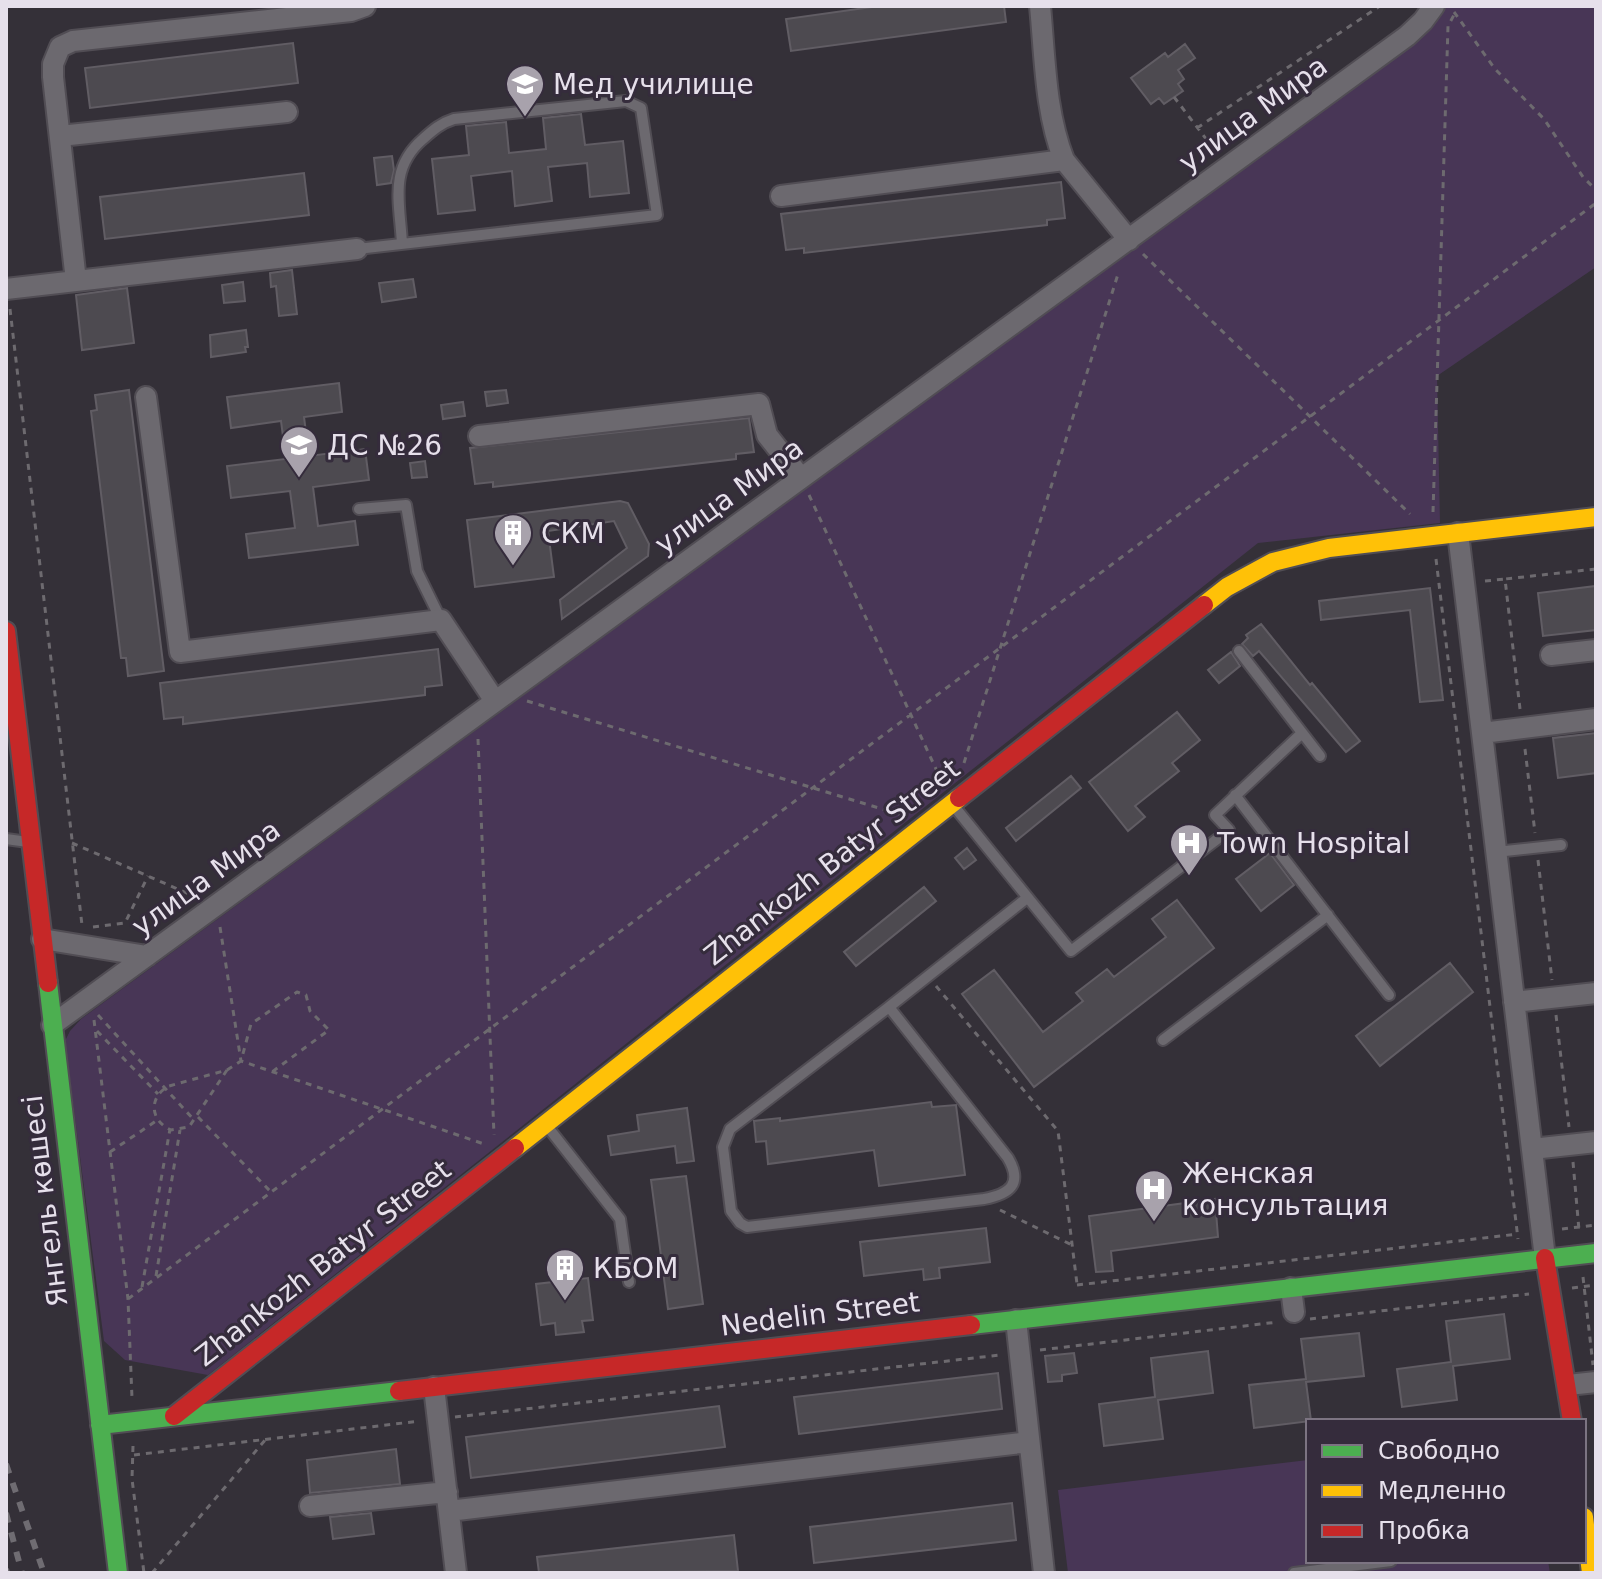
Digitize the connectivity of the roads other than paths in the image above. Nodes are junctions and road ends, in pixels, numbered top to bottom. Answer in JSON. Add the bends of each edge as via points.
{"nodes":[{"id":1,"x":365,"y":6,"type":"edge"},
{"id":2,"x":1040,"y":6,"type":"edge"},
{"id":3,"x":1434,"y":6,"type":"edge"},
{"id":4,"x":287,"y":112,"type":"dead end"},
{"id":5,"x":60,"y":136,"type":"junction"},
{"id":6,"x":1064,"y":160,"type":"junction"},
{"id":7,"x":781,"y":196,"type":"dead end"},
{"id":8,"x":1129,"y":240,"type":"junction"},
{"id":9,"x":402,"y":244,"type":"junction"},
{"id":10,"x":357,"y":249,"type":"joint"},
{"id":11,"x":76,"y":281,"type":"junction"},
{"id":12,"x":6,"y":289,"type":"edge"},
{"id":13,"x":146,"y":397,"type":"dead end"},
{"id":14,"x":479,"y":436,"type":"dead end"},
{"id":15,"x":801,"y":478,"type":"junction"},
{"id":16,"x":359,"y":509,"type":"dead end"},
{"id":17,"x":1596,"y":517,"type":"edge"},
{"id":18,"x":1458,"y":533,"type":"junction"},
{"id":19,"x":441,"y":620,"type":"junction"},
{"id":20,"x":6,"y":631,"type":"edge"},
{"id":21,"x":1596,"y":650,"type":"edge"},
{"id":22,"x":1239,"y":651,"type":"dead end"},
{"id":23,"x":1551,"y":655,"type":"dead end"},
{"id":24,"x":499,"y":697,"type":"junction"},
{"id":25,"x":1596,"y":719,"type":"edge"},
{"id":26,"x":1482,"y":733,"type":"junction"},
{"id":27,"x":1301,"y":734,"type":"junction"},
{"id":28,"x":1320,"y":756,"type":"dead end"},
{"id":29,"x":1235,"y":795,"type":"junction"},
{"id":30,"x":952,"y":804,"type":"junction"},
{"id":31,"x":6,"y":839,"type":"edge"},
{"id":32,"x":31,"y":843,"type":"junction"},
{"id":33,"x":1561,"y":845,"type":"dead end"},
{"id":34,"x":1496,"y":852,"type":"junction"},
{"id":35,"x":1027,"y":898,"type":"junction"},
{"id":36,"x":1328,"y":915,"type":"junction"},
{"id":37,"x":42,"y":939,"type":"junction"},
{"id":38,"x":147,"y":956,"type":"junction"},
{"id":39,"x":1596,"y":993,"type":"edge"},
{"id":40,"x":1389,"y":995,"type":"dead end"},
{"id":41,"x":1514,"y":1002,"type":"junction"},
{"id":42,"x":889,"y":1007,"type":"junction"},
{"id":43,"x":52,"y":1025,"type":"junction"},
{"id":44,"x":1163,"y":1040,"type":"dead end"},
{"id":45,"x":546,"y":1124,"type":"junction"},
{"id":46,"x":1596,"y":1142,"type":"edge"},
{"id":47,"x":1532,"y":1149,"type":"junction"},
{"id":48,"x":1596,"y":1253,"type":"edge"},
{"id":49,"x":1545,"y":1258,"type":"junction"},
{"id":50,"x":629,"y":1282,"type":"dead end"},
{"id":51,"x":1291,"y":1288,"type":"junction"},
{"id":52,"x":1294,"y":1312,"type":"dead end"},
{"id":53,"x":1016,"y":1320,"type":"junction"},
{"id":54,"x":1596,"y":1382,"type":"edge"},
{"id":55,"x":1568,"y":1385,"type":"junction"},
{"id":56,"x":434,"y":1387,"type":"junction"},
{"id":57,"x":174,"y":1416,"type":"junction"},
{"id":58,"x":1572,"y":1419,"type":"edge"},
{"id":59,"x":100,"y":1425,"type":"junction"},
{"id":60,"x":1029,"y":1442,"type":"junction"},
{"id":61,"x":448,"y":1502,"type":"junction"},
{"id":62,"x":310,"y":1506,"type":"dead end"},
{"id":63,"x":1586,"y":1543,"type":"edge"},
{"id":64,"x":1375,"y":1563,"type":"edge"},
{"id":65,"x":118,"y":1573,"type":"edge"},
{"id":66,"x":456,"y":1573,"type":"edge"},
{"id":67,"x":1044,"y":1573,"type":"edge"},
{"id":68,"x":1294,"y":1573,"type":"edge"},
{"id":69,"x":1591,"y":1573,"type":"edge"}],
"edges":[{"from":1,"to":5,"type":"street","via":[[73,41],[60,47],[53,64]]},
{"from":2,"to":6,"type":"street","via":[[1052,117]]},
{"from":3,"to":8,"type":"street","name":"улица Мира","via":[[1407,36]]},
{"from":4,"to":5,"type":"street"},
{"from":5,"to":11,"type":"street"},
{"from":6,"to":7,"type":"street"},
{"from":6,"to":8,"type":"street"},
{"from":8,"to":15,"type":"street","name":"улица Мира"},
{"from":9,"to":9,"type":"lane","via":[[657,215],[641,108],[626,101],[442,123],[411,149],[398,173]]},
{"from":9,"to":10,"type":"lane"},
{"from":10,"to":11,"type":"street"},
{"from":11,"to":12,"type":"street"},
{"from":13,"to":19,"type":"street","via":[[180,652]]},
{"from":14,"to":15,"type":"street","via":[[759,404],[767,435]]},
{"from":15,"to":24,"type":"street","name":"улица Мира"},
{"from":16,"to":19,"type":"lane","via":[[406,505],[417,571]]},
{"from":17,"to":18,"type":"street","name":"Zhankozh Batyr Street"},
{"from":18,"to":26,"type":"street"},
{"from":18,"to":30,"type":"street","name":"Zhankozh Batyr Street","via":[[1318,550],[1252,571]]},
{"from":19,"to":24,"type":"street"},
{"from":20,"to":32,"type":"street","name":"Янгель көшесі"},
{"from":21,"to":23,"type":"street"},
{"from":22,"to":27,"type":"lane"},
{"from":24,"to":38,"type":"street","name":"улица Мира"},
{"from":25,"to":26,"type":"street"},
{"from":26,"to":34,"type":"street"},
{"from":27,"to":28,"type":"lane"},
{"from":27,"to":29,"type":"lane"},
{"from":29,"to":35,"type":"lane","via":[[1215,815],[1229,830],[1071,951]]},
{"from":29,"to":36,"type":"lane"},
{"from":30,"to":35,"type":"lane"},
{"from":30,"to":45,"type":"street","name":"Zhankozh Batyr Street"},
{"from":31,"to":32,"type":"lane"},
{"from":32,"to":37,"type":"street","name":"Янгель көшесі"},
{"from":33,"to":34,"type":"lane"},
{"from":34,"to":41,"type":"street"},
{"from":35,"to":42,"type":"lane"},
{"from":36,"to":40,"type":"lane"},
{"from":36,"to":44,"type":"lane"},
{"from":37,"to":38,"type":"street"},
{"from":37,"to":43,"type":"street","name":"Янгель көшесі"},
{"from":38,"to":43,"type":"street","name":"улица Мира"},
{"from":39,"to":41,"type":"street"},
{"from":41,"to":47,"type":"street"},
{"from":42,"to":42,"type":"lane","via":[[1014,1169],[1009,1190],[984,1199],[747,1227],[740,1223],[731,1211],[723,1147],[730,1129]]},
{"from":43,"to":59,"type":"street","name":"Янгель көшесі"},
{"from":45,"to":50,"type":"lane","via":[[620,1219]]},
{"from":45,"to":57,"type":"street","name":"Zhankozh Batyr Street"},
{"from":46,"to":47,"type":"street"},
{"from":47,"to":49,"type":"street"},
{"from":48,"to":49,"type":"street","name":"Nedelin Street"},
{"from":49,"to":51,"type":"street","name":"Nedelin Street"},
{"from":49,"to":55,"type":"street"},
{"from":51,"to":52,"type":"street"},
{"from":51,"to":53,"type":"street","name":"Nedelin Street"},
{"from":53,"to":56,"type":"street","name":"Nedelin Street"},
{"from":53,"to":60,"type":"street"},
{"from":54,"to":55,"type":"street"},
{"from":55,"to":58,"type":"street"},
{"from":56,"to":57,"type":"street","name":"Nedelin Street"},
{"from":56,"to":61,"type":"street"},
{"from":57,"to":59,"type":"street","name":"Nedelin Street"},
{"from":59,"to":65,"type":"street","name":"Янгель көшесі"},
{"from":60,"to":61,"type":"street"},
{"from":60,"to":67,"type":"street"},
{"from":61,"to":62,"type":"street"},
{"from":61,"to":66,"type":"street"},
{"from":63,"to":69,"type":"street"},
{"from":64,"to":68,"type":"lane"}]}
